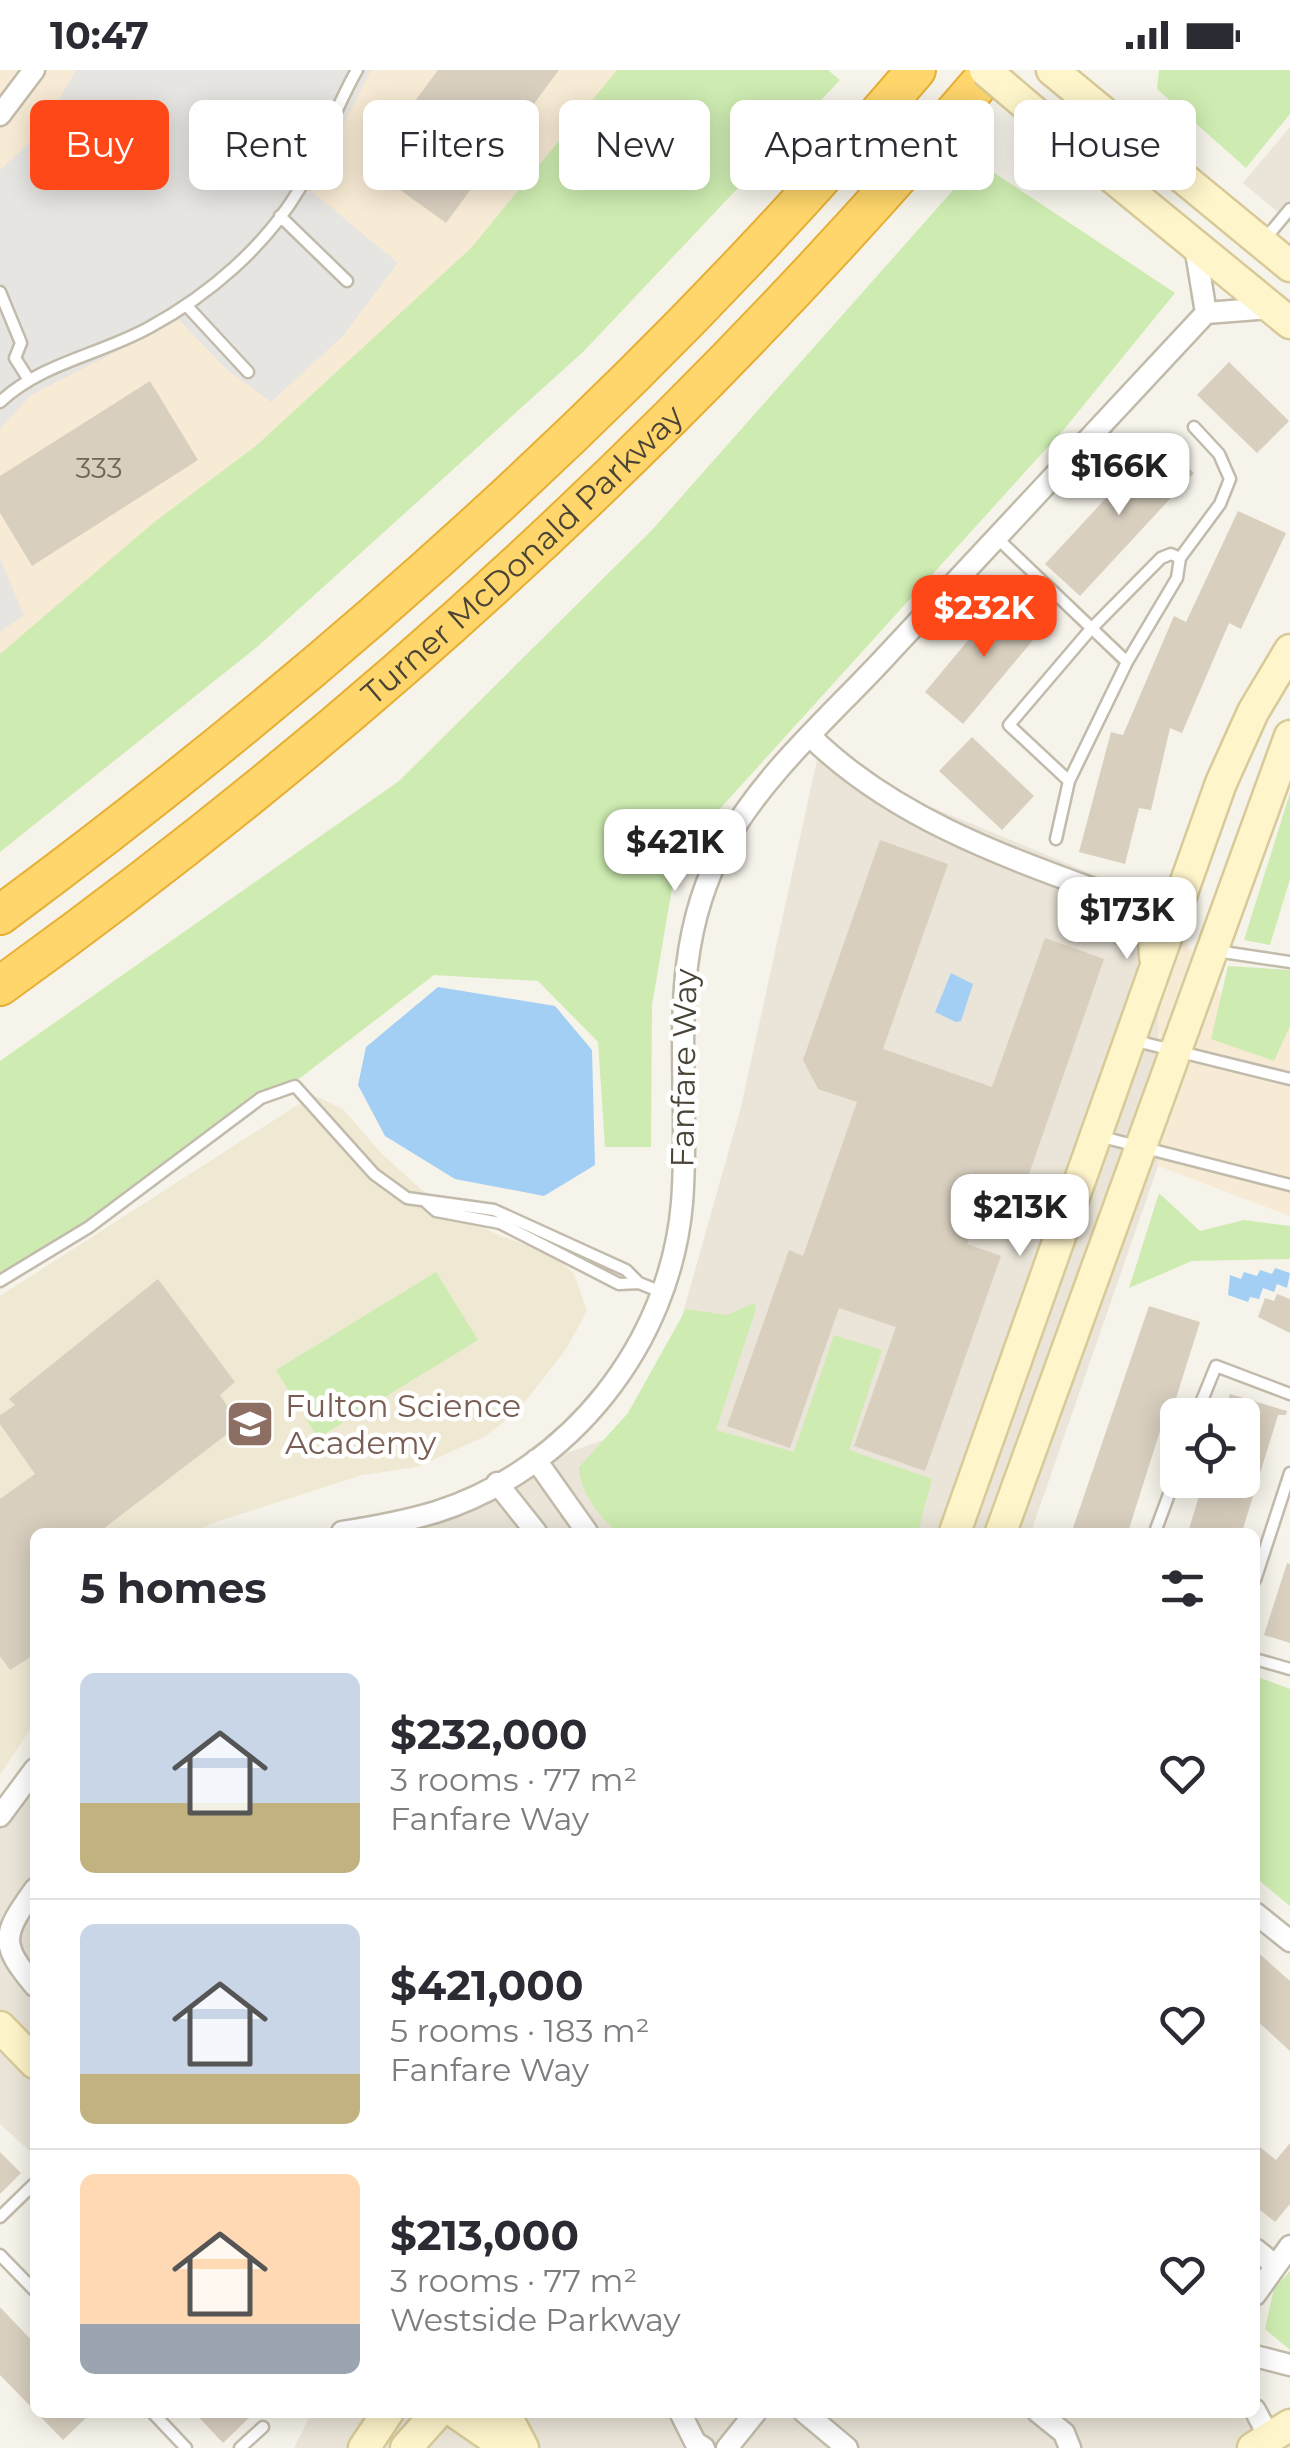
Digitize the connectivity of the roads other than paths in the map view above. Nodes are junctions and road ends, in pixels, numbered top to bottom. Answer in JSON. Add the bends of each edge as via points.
{"nodes":[{"id":1,"x":34,"y":70,"type":"edge"},
{"id":2,"x":357,"y":70,"type":"edge"},
{"id":3,"x":916,"y":70,"type":"edge"},
{"id":4,"x":988,"y":70,"type":"edge"},
{"id":5,"x":1052,"y":70,"type":"edge"},
{"id":6,"x":0,"y":115,"type":"edge"},
{"id":7,"x":1290,"y":209,"type":"edge"},
{"id":8,"x":280,"y":216,"type":"junction"},
{"id":9,"x":1262,"y":242,"type":"junction"},
{"id":10,"x":1195,"y":243,"type":"junction"},
{"id":11,"x":1290,"y":266,"type":"edge"},
{"id":12,"x":347,"y":280,"type":"dead end"},
{"id":13,"x":0,"y":292,"type":"edge"},
{"id":14,"x":186,"y":305,"type":"junction"},
{"id":15,"x":1206,"y":312,"type":"junction"},
{"id":16,"x":1281,"y":316,"type":"edge"},
{"id":17,"x":0,"y":354,"type":"edge"},
{"id":18,"x":15,"y":358,"type":"junction"},
{"id":19,"x":248,"y":372,"type":"dead end"},
{"id":20,"x":29,"y":380,"type":"junction"},
{"id":21,"x":0,"y":402,"type":"edge"},
{"id":22,"x":1194,"y":427,"type":"dead end"},
{"id":23,"x":996,"y":537,"type":"junction"},
{"id":24,"x":1180,"y":558,"type":"junction"},
{"id":25,"x":1090,"y":630,"type":"junction"},
{"id":26,"x":1290,"y":650,"type":"edge"},
{"id":27,"x":1128,"y":662,"type":"junction"},
{"id":28,"x":1290,"y":736,"type":"edge"},
{"id":29,"x":811,"y":737,"type":"junction"},
{"id":30,"x":1069,"y":780,"type":"junction"},
{"id":31,"x":1056,"y":838,"type":"dead end"},
{"id":32,"x":1187,"y":882,"type":"junction"},
{"id":33,"x":1139,"y":906,"type":"junction"},
{"id":34,"x":0,"y":915,"type":"edge"},
{"id":35,"x":1210,"y":949,"type":"junction"},
{"id":36,"x":1290,"y":962,"type":"edge"},
{"id":37,"x":1152,"y":980,"type":"junction"},
{"id":38,"x":0,"y":986,"type":"edge"},
{"id":39,"x":1130,"y":1039,"type":"junction"},
{"id":40,"x":1174,"y":1050,"type":"junction"},
{"id":41,"x":1290,"y":1079,"type":"edge"},
{"id":42,"x":1096,"y":1136,"type":"junction"},
{"id":43,"x":1142,"y":1150,"type":"junction"},
{"id":44,"x":1290,"y":1185,"type":"edge"},
{"id":45,"x":0,"y":1281,"type":"edge"},
{"id":46,"x":664,"y":1293,"type":"junction"},
{"id":47,"x":1290,"y":1394,"type":"edge"},
{"id":48,"x":1203,"y":1398,"type":"edge"},
{"id":49,"x":536,"y":1460,"type":"junction"},
{"id":50,"x":1290,"y":1473,"type":"edge"},
{"id":51,"x":497,"y":1483,"type":"junction"},
{"id":52,"x":1168,"y":1498,"type":"edge"},
{"id":53,"x":360,"y":1528,"type":"edge"},
{"id":54,"x":533,"y":1528,"type":"edge"},
{"id":55,"x":584,"y":1528,"type":"edge"},
{"id":56,"x":956,"y":1528,"type":"edge"},
{"id":57,"x":1003,"y":1528,"type":"edge"},
{"id":58,"x":1156,"y":1528,"type":"edge"},
{"id":59,"x":1260,"y":1565,"type":"edge"},
{"id":60,"x":1260,"y":1660,"type":"edge"},
{"id":61,"x":1290,"y":1669,"type":"edge"},
{"id":62,"x":30,"y":1776,"type":"edge"},
{"id":63,"x":0,"y":1816,"type":"edge"},
{"id":64,"x":30,"y":1896,"type":"edge"},
{"id":65,"x":1260,"y":1916,"type":"edge"},
{"id":66,"x":1290,"y":1941,"type":"edge"},
{"id":67,"x":30,"y":1982,"type":"edge"},
{"id":68,"x":0,"y":2027,"type":"edge"},
{"id":69,"x":30,"y":2058,"type":"edge"},
{"id":70,"x":30,"y":2188,"type":"edge"},
{"id":71,"x":0,"y":2217,"type":"edge"},
{"id":72,"x":1290,"y":2246,"type":"edge"},
{"id":73,"x":1260,"y":2252,"type":"edge"},
{"id":74,"x":0,"y":2255,"type":"edge"},
{"id":75,"x":1275,"y":2264,"type":"junction"},
{"id":76,"x":30,"y":2286,"type":"edge"},
{"id":77,"x":1260,"y":2288,"type":"edge"},
{"id":78,"x":1260,"y":2357,"type":"edge"},
{"id":79,"x":1290,"y":2364,"type":"edge"},
{"id":80,"x":158,"y":2418,"type":"edge"},
{"id":81,"x":384,"y":2418,"type":"edge"},
{"id":82,"x":433,"y":2418,"type":"edge"},
{"id":83,"x":465,"y":2418,"type":"edge"},
{"id":84,"x":507,"y":2418,"type":"edge"},
{"id":85,"x":683,"y":2418,"type":"edge"},
{"id":86,"x":751,"y":2418,"type":"edge"},
{"id":87,"x":811,"y":2418,"type":"edge"},
{"id":88,"x":1045,"y":2418,"type":"edge"},
{"id":89,"x":263,"y":2426,"type":"dead end"},
{"id":90,"x":186,"y":2448,"type":"edge"},
{"id":91,"x":240,"y":2448,"type":"edge"},
{"id":92,"x":364,"y":2448,"type":"edge"},
{"id":93,"x":406,"y":2448,"type":"edge"},
{"id":94,"x":508,"y":2448,"type":"edge"},
{"id":95,"x":523,"y":2448,"type":"edge"},
{"id":96,"x":704,"y":2448,"type":"edge"},
{"id":97,"x":727,"y":2448,"type":"edge"},
{"id":98,"x":847,"y":2448,"type":"edge"},
{"id":99,"x":1070,"y":2448,"type":"edge"}],
"edges":[{"from":1,"to":6,"type":"street"},
{"from":2,"to":8,"type":"lane"},
{"from":3,"to":34,"type":"highway","name":"Turner McDonald Parkway","via":[[676,332],[442,558],[185,775]]},
{"from":4,"to":10,"type":"main road","bridge":true},
{"from":4,"to":38,"type":"highway","name":"Turner McDonald Parkway","via":[[717,372],[480,601],[222,820]]},
{"from":5,"to":9,"type":"main road"},
{"from":7,"to":9,"type":"lane"},
{"from":8,"to":12,"type":"lane"},
{"from":8,"to":14,"type":"lane","via":[[220,280]]},
{"from":9,"to":11,"type":"main road"},
{"from":10,"to":15,"type":"street"},
{"from":10,"to":16,"type":"main road"},
{"from":13,"to":18,"type":"lane","via":[[21,343]]},
{"from":14,"to":19,"type":"lane"},
{"from":14,"to":20,"type":"lane"},
{"from":15,"to":16,"type":"street"},
{"from":15,"to":23,"type":"street","name":"Fanfare Way"},
{"from":17,"to":18,"type":"lane"},
{"from":18,"to":20,"type":"lane"},
{"from":20,"to":21,"type":"lane"},
{"from":22,"to":24,"type":"lane","via":[[1219,454],[1230,479]]},
{"from":23,"to":25,"type":"lane"},
{"from":23,"to":29,"type":"street","name":"Fanfare Way"},
{"from":24,"to":25,"type":"lane","via":[[1161,558]]},
{"from":24,"to":27,"type":"lane","via":[[1177,578]]},
{"from":25,"to":27,"type":"lane"},
{"from":25,"to":30,"type":"lane","via":[[1009,725]]},
{"from":26,"to":32,"type":"main road","via":[[1238,743]]},
{"from":27,"to":30,"type":"lane"},
{"from":28,"to":35,"type":"main road"},
{"from":29,"to":33,"type":"street","via":[[892,802],[1011,859]]},
{"from":29,"to":46,"type":"street","name":"Fanfare Way","via":[[727,840],[688,938],[681,998],[682,1202]]},
{"from":30,"to":31,"type":"lane"},
{"from":32,"to":33,"type":"main road"},
{"from":32,"to":37,"type":"main road"},
{"from":33,"to":37,"type":"main road","via":[[1154,923]]},
{"from":35,"to":36,"type":"lane"},
{"from":35,"to":40,"type":"main road"},
{"from":37,"to":39,"type":"main road"},
{"from":39,"to":40,"type":"lane"},
{"from":39,"to":42,"type":"main road"},
{"from":40,"to":41,"type":"lane"},
{"from":40,"to":43,"type":"main road"},
{"from":42,"to":43,"type":"lane"},
{"from":42,"to":56,"type":"main road"},
{"from":43,"to":44,"type":"lane"},
{"from":43,"to":57,"type":"main road"},
{"from":45,"to":46,"type":"lane","via":[[90,1227],[261,1098],[295,1086],[374,1174],[407,1198],[494,1210]]},
{"from":46,"to":49,"type":"street","name":"Fanfare Way","via":[[610,1390]]},
{"from":47,"to":48,"type":"lane","via":[[1216,1366]]},
{"from":49,"to":51,"type":"street","name":"Fanfare Way"},
{"from":49,"to":55,"type":"street"},
{"from":50,"to":59,"type":"lane"},
{"from":51,"to":53,"type":"street","name":"Fanfare Way","via":[[438,1511]]},
{"from":51,"to":54,"type":"street"},
{"from":52,"to":58,"type":"lane"},
{"from":60,"to":61,"type":"lane"},
{"from":62,"to":63,"type":"street"},
{"from":64,"to":67,"type":"street","via":[[2,1947],[7,1962]]},
{"from":65,"to":66,"type":"street"},
{"from":68,"to":69,"type":"main road"},
{"from":70,"to":71,"type":"lane"},
{"from":72,"to":75,"type":"street"},
{"from":73,"to":75,"type":"street"},
{"from":74,"to":76,"type":"lane"},
{"from":75,"to":77,"type":"street"},
{"from":78,"to":79,"type":"street"},
{"from":80,"to":90,"type":"lane"},
{"from":81,"to":92,"type":"main road"},
{"from":82,"to":93,"type":"main road"},
{"from":83,"to":94,"type":"main road"},
{"from":84,"to":95,"type":"main road"},
{"from":85,"to":96,"type":"street"},
{"from":86,"to":97,"type":"street"},
{"from":87,"to":98,"type":"street"},
{"from":88,"to":99,"type":"street"},
{"from":89,"to":91,"type":"lane"}]}
